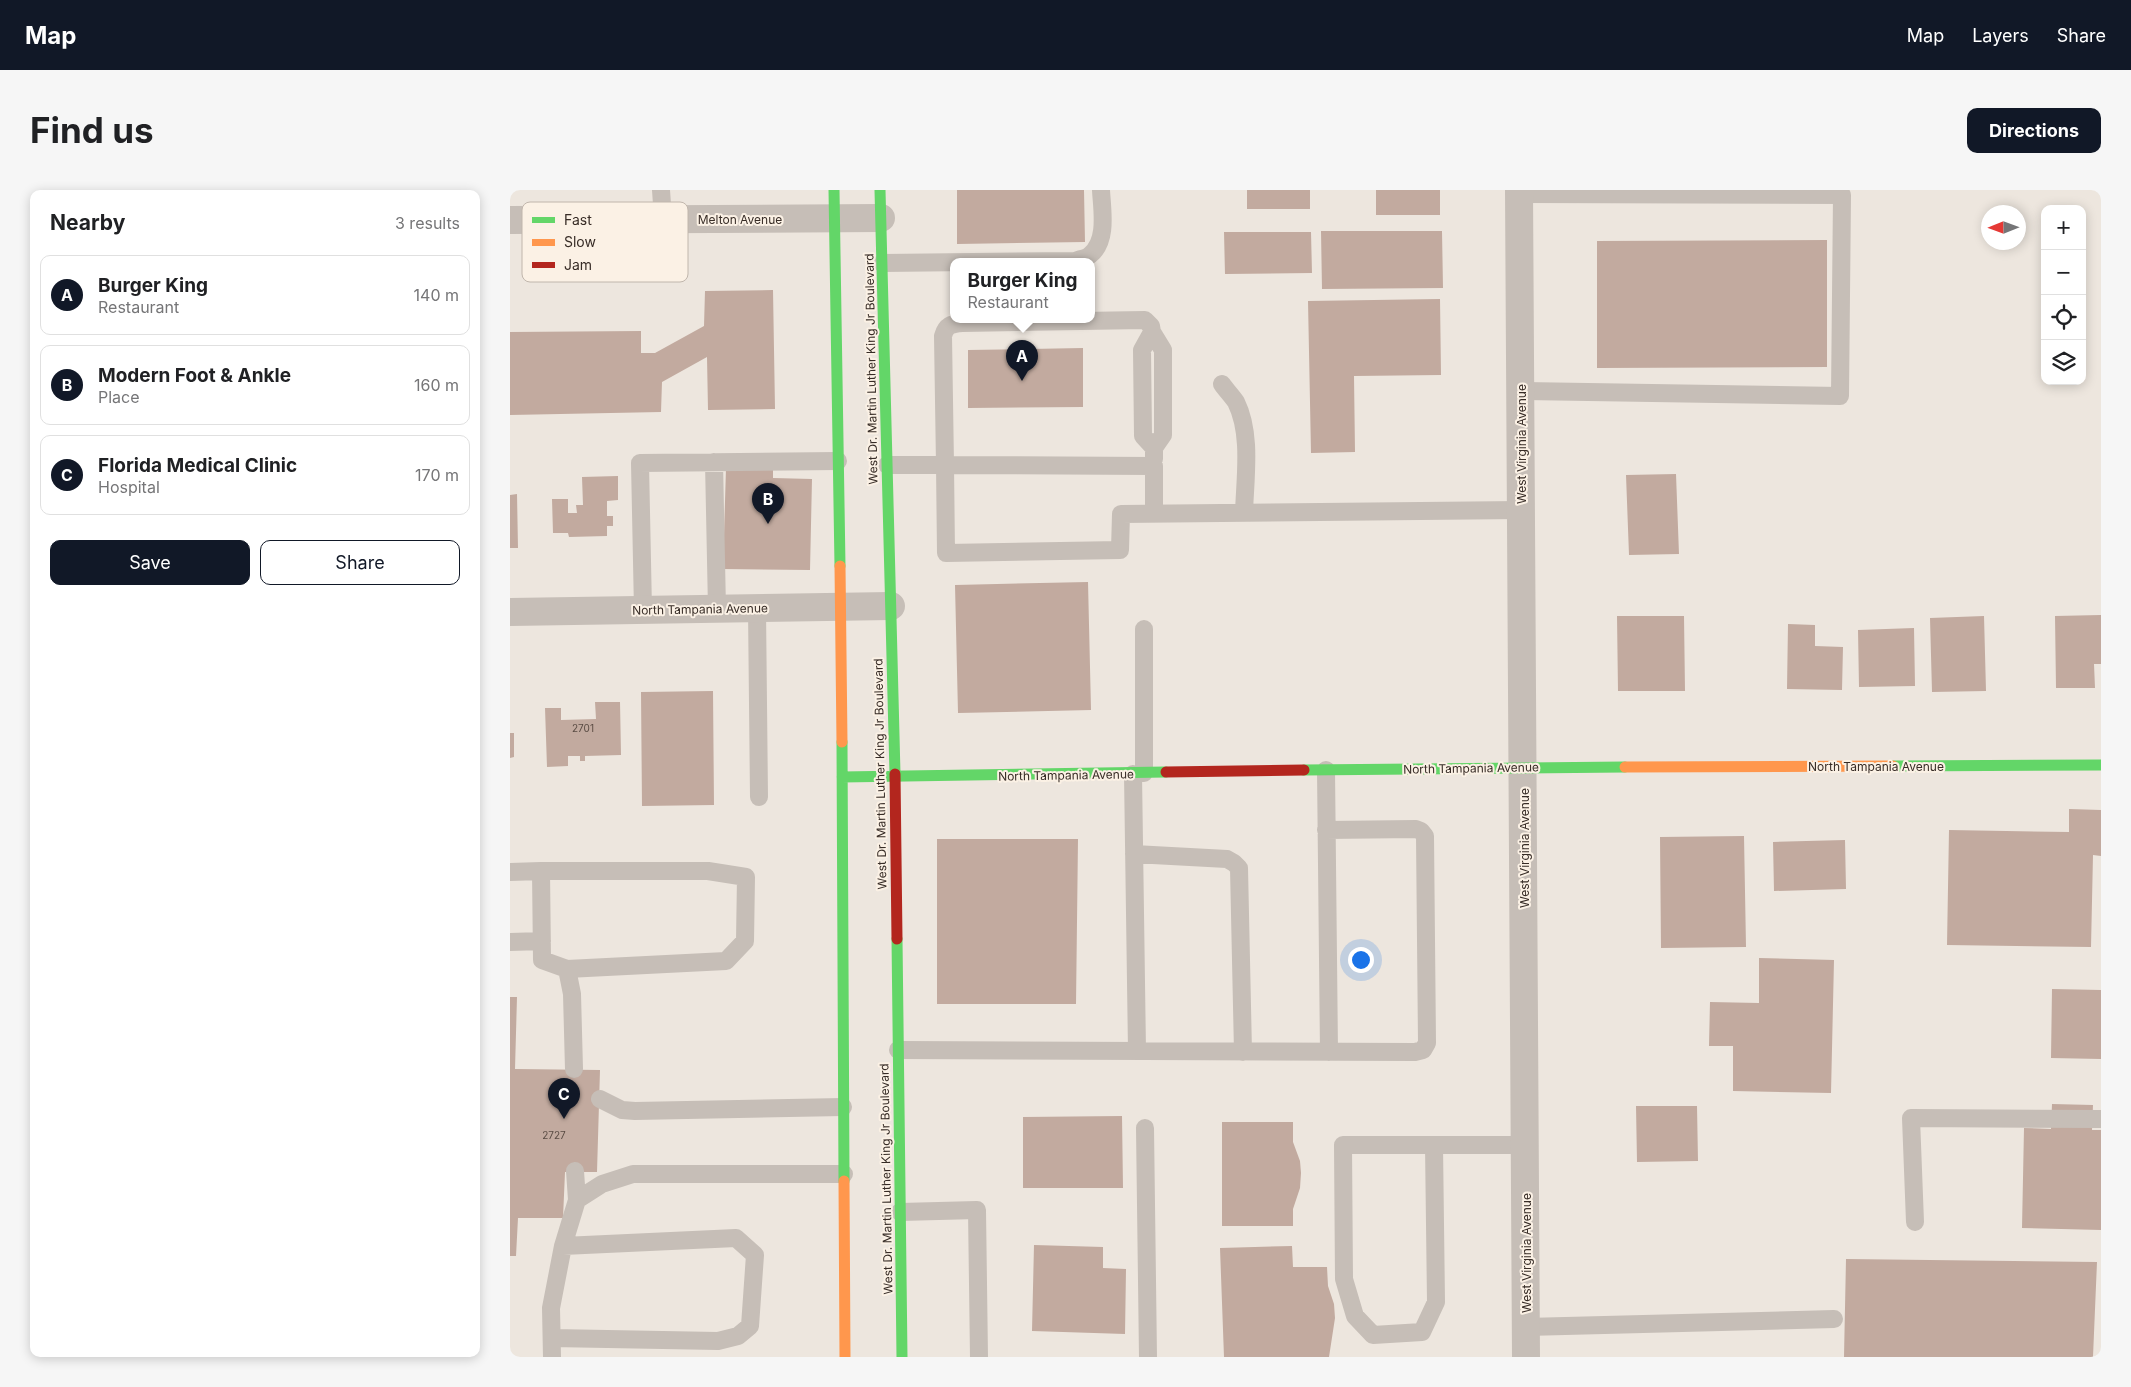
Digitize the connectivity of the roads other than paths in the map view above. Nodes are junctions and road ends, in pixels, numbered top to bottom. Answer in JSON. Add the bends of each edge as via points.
{"nodes":[{"id":1,"x":834,"y":190,"type":"edge"},
{"id":2,"x":880,"y":190,"type":"edge"},
{"id":3,"x":1101,"y":190,"type":"edge"},
{"id":4,"x":1519,"y":192,"type":"edge"},
{"id":5,"x":834,"y":218,"type":"junction"},
{"id":6,"x":881,"y":218,"type":"junction"},
{"id":7,"x":688,"y":219,"type":"edge"},
{"id":8,"x":1083,"y":258,"type":"edge"},
{"id":9,"x":950,"y":262,"type":"edge"},
{"id":10,"x":882,"y":263,"type":"junction"},
{"id":11,"x":1095,"y":321,"type":"edge"},
{"id":12,"x":962,"y":323,"type":"edge"},
{"id":13,"x":1222,"y":384,"type":"dead end"},
{"id":14,"x":1520,"y":391,"type":"junction"},
{"id":15,"x":1154,"y":457,"type":"junction"},
{"id":16,"x":838,"y":461,"type":"junction"},
{"id":17,"x":714,"y":462,"type":"junction"},
{"id":18,"x":887,"y":465,"type":"junction"},
{"id":19,"x":945,"y":465,"type":"junction"},
{"id":20,"x":1521,"y":510,"type":"junction"},
{"id":21,"x":1244,"y":513,"type":"junction"},
{"id":22,"x":1154,"y":514,"type":"junction"},
{"id":23,"x":890,"y":606,"type":"junction"},
{"id":24,"x":841,"y":607,"type":"junction"},
{"id":25,"x":757,"y":609,"type":"junction"},
{"id":26,"x":643,"y":610,"type":"junction"},
{"id":27,"x":717,"y":610,"type":"junction"},
{"id":28,"x":510,"y":612,"type":"edge"},
{"id":29,"x":1144,"y":629,"type":"dead end"},
{"id":30,"x":2101,"y":765,"type":"edge"},
{"id":31,"x":1524,"y":767,"type":"junction"},
{"id":32,"x":1326,"y":770,"type":"junction"},
{"id":33,"x":1138,"y":773,"type":"junction"},
{"id":34,"x":842,"y":777,"type":"junction"},
{"id":35,"x":895,"y":777,"type":"junction"},
{"id":36,"x":759,"y":797,"type":"dead end"},
{"id":37,"x":1326,"y":830,"type":"junction"},
{"id":38,"x":1134,"y":854,"type":"junction"},
{"id":39,"x":541,"y":871,"type":"junction"},
{"id":40,"x":510,"y":872,"type":"edge"},
{"id":41,"x":542,"y":941,"type":"junction"},
{"id":42,"x":510,"y":942,"type":"edge"},
{"id":43,"x":567,"y":969,"type":"junction"},
{"id":44,"x":898,"y":1050,"type":"junction"},
{"id":45,"x":1137,"y":1051,"type":"junction"},
{"id":46,"x":1243,"y":1052,"type":"junction"},
{"id":47,"x":1329,"y":1052,"type":"junction"},
{"id":48,"x":574,"y":1069,"type":"dead end"},
{"id":49,"x":600,"y":1099,"type":"dead end"},
{"id":50,"x":844,"y":1107,"type":"junction"},
{"id":51,"x":2101,"y":1119,"type":"edge"},
{"id":52,"x":1145,"y":1128,"type":"dead end"},
{"id":53,"x":1525,"y":1144,"type":"junction"},
{"id":54,"x":1434,"y":1145,"type":"junction"},
{"id":55,"x":575,"y":1171,"type":"dead end"},
{"id":56,"x":844,"y":1174,"type":"junction"},
{"id":57,"x":578,"y":1200,"type":"junction"},
{"id":58,"x":900,"y":1212,"type":"junction"},
{"id":59,"x":1915,"y":1222,"type":"dead end"},
{"id":60,"x":563,"y":1246,"type":"junction"},
{"id":61,"x":1834,"y":1319,"type":"dead end"},
{"id":62,"x":1526,"y":1326,"type":"junction"},
{"id":63,"x":552,"y":1338,"type":"junction"},
{"id":64,"x":552,"y":1357,"type":"edge"},
{"id":65,"x":846,"y":1357,"type":"edge"},
{"id":66,"x":902,"y":1357,"type":"edge"},
{"id":67,"x":979,"y":1357,"type":"edge"},
{"id":68,"x":1148,"y":1357,"type":"edge"},
{"id":69,"x":1526,"y":1357,"type":"edge"}],
"edges":[{"from":1,"to":5,"type":"main road"},
{"from":2,"to":6,"type":"main road","name":"West Dr. Martin Luther King Jr Boulevard"},
{"from":3,"to":8,"type":"lane","via":[[1102,230],[1098,246],[1090,256]]},
{"from":4,"to":14,"type":"street","name":"West Virginia Avenue"},
{"from":4,"to":14,"type":"lane","via":[[1842,195],[1840,396]]},
{"from":5,"to":6,"type":"street","name":"Melton Avenue"},
{"from":5,"to":7,"type":"street","name":"Melton Avenue"},
{"from":5,"to":16,"type":"main road"},
{"from":6,"to":10,"type":"main road","name":"West Dr. Martin Luther King Jr Boulevard"},
{"from":9,"to":10,"type":"lane"},
{"from":10,"to":18,"type":"main road","name":"West Dr. Martin Luther King Jr Boulevard"},
{"from":11,"to":15,"type":"lane","via":[[1145,320],[1151,326],[1152,332],[1142,350],[1143,436]]},
{"from":12,"to":19,"type":"lane","via":[[946,328],[943,336]]},
{"from":13,"to":21,"type":"lane","via":[[1235,401],[1243,422]]},
{"from":14,"to":20,"type":"street","name":"West Virginia Avenue"},
{"from":15,"to":19,"type":"lane"},
{"from":15,"to":22,"type":"lane"},
{"from":16,"to":17,"type":"lane"},
{"from":16,"to":24,"type":"main road"},
{"from":17,"to":26,"type":"lane","via":[[640,463]]},
{"from":17,"to":27,"type":"lane"},
{"from":18,"to":19,"type":"lane"},
{"from":18,"to":23,"type":"main road","name":"West Dr. Martin Luther King Jr Boulevard"},
{"from":19,"to":22,"type":"lane","via":[[946,553],[1120,550],[1121,514]]},
{"from":20,"to":21,"type":"lane"},
{"from":20,"to":31,"type":"street","name":"West Virginia Avenue"},
{"from":21,"to":22,"type":"lane"},
{"from":23,"to":24,"type":"street","name":"North Tampania Avenue"},
{"from":23,"to":35,"type":"main road","name":"West Dr. Martin Luther King Jr Boulevard"},
{"from":24,"to":25,"type":"street","name":"North Tampania Avenue"},
{"from":24,"to":34,"type":"main road"},
{"from":25,"to":27,"type":"street","name":"North Tampania Avenue"},
{"from":25,"to":36,"type":"lane"},
{"from":26,"to":27,"type":"street","name":"North Tampania Avenue"},
{"from":26,"to":28,"type":"street","name":"North Tampania Avenue"},
{"from":29,"to":33,"type":"lane"},
{"from":30,"to":31,"type":"main road","name":"North Tampania Avenue"},
{"from":31,"to":32,"type":"main road","name":"North Tampania Avenue"},
{"from":31,"to":53,"type":"street","name":"West Virginia Avenue"},
{"from":32,"to":33,"type":"main road","name":"North Tampania Avenue"},
{"from":32,"to":37,"type":"lane"},
{"from":33,"to":35,"type":"main road","name":"North Tampania Avenue"},
{"from":33,"to":38,"type":"lane"},
{"from":34,"to":35,"type":"main road","name":"North Tampania Avenue"},
{"from":34,"to":50,"type":"main road"},
{"from":35,"to":44,"type":"main road","name":"West Dr. Martin Luther King Jr Boulevard"},
{"from":37,"to":47,"type":"lane"},
{"from":37,"to":47,"type":"lane","via":[[1421,831],[1424,836],[1425,876],[1427,1044],[1423,1050],[1415,1052]]},
{"from":38,"to":45,"type":"lane"},
{"from":38,"to":46,"type":"lane","via":[[1227,859],[1239,868]]},
{"from":39,"to":40,"type":"lane"},
{"from":39,"to":41,"type":"lane"},
{"from":39,"to":43,"type":"lane","via":[[708,871],[746,877],[745,942],[726,961]]},
{"from":41,"to":42,"type":"lane"},
{"from":41,"to":43,"type":"lane","via":[[542,960]]},
{"from":43,"to":48,"type":"lane","via":[[572,994]]},
{"from":44,"to":45,"type":"lane"},
{"from":44,"to":58,"type":"main road","name":"West Dr. Martin Luther King Jr Boulevard"},
{"from":45,"to":46,"type":"lane"},
{"from":46,"to":47,"type":"lane"},
{"from":49,"to":50,"type":"lane","via":[[622,1110],[635,1112]]},
{"from":50,"to":56,"type":"main road"},
{"from":51,"to":59,"type":"lane","via":[[1911,1118]]},
{"from":52,"to":68,"type":"lane"},
{"from":53,"to":54,"type":"lane"},
{"from":53,"to":62,"type":"street","name":"West Virginia Avenue"},
{"from":54,"to":54,"type":"lane","via":[[1343,1145],[1344,1279],[1355,1316],[1373,1335],[1422,1332],[1436,1302]]},
{"from":55,"to":57,"type":"lane"},
{"from":56,"to":57,"type":"lane","via":[[633,1174],[602,1184]]},
{"from":56,"to":65,"type":"main road"},
{"from":57,"to":60,"type":"lane"},
{"from":58,"to":66,"type":"main road","name":"West Dr. Martin Luther King Jr Boulevard"},
{"from":58,"to":67,"type":"lane","via":[[977,1210]]},
{"from":60,"to":63,"type":"lane","via":[[551,1308]]},
{"from":60,"to":63,"type":"lane","via":[[736,1238],[755,1255],[750,1326],[738,1336],[718,1341]]},
{"from":61,"to":62,"type":"lane"},
{"from":62,"to":69,"type":"street","name":"West Virginia Avenue"},
{"from":63,"to":64,"type":"lane"}]}
